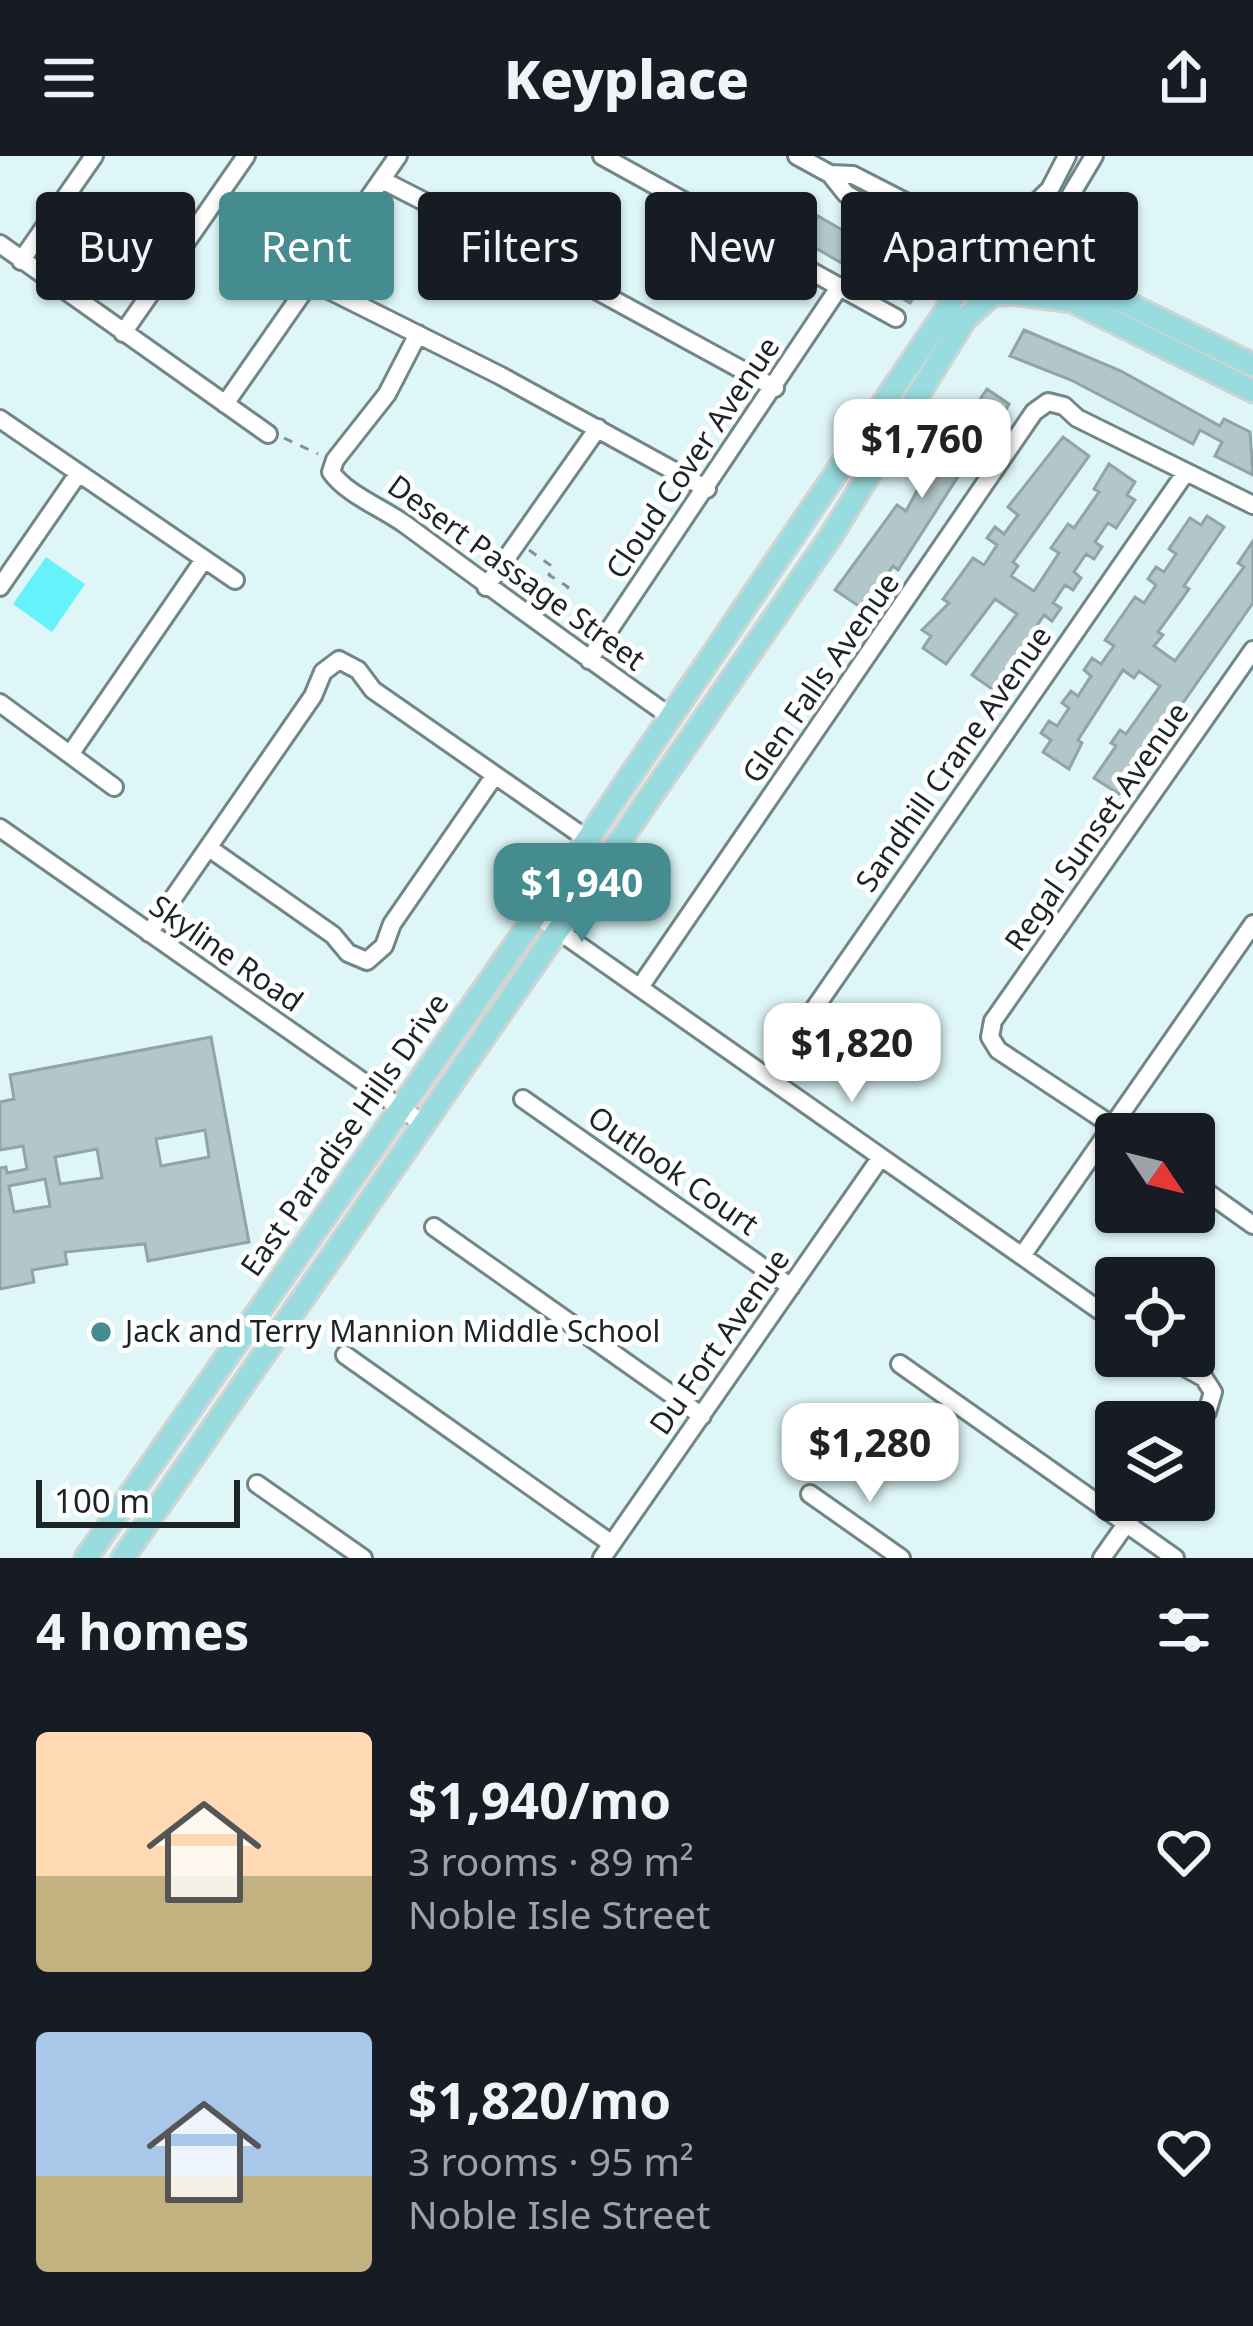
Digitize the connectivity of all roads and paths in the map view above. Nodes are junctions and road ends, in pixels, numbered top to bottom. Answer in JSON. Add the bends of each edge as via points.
{"nodes":[{"id":1,"x":94,"y":156,"type":"edge"},
{"id":2,"x":246,"y":156,"type":"edge"},
{"id":3,"x":398,"y":156,"type":"edge"},
{"id":4,"x":602,"y":156,"type":"edge"},
{"id":5,"x":1067,"y":156,"type":"edge"},
{"id":6,"x":1094,"y":156,"type":"edge"},
{"id":7,"x":800,"y":157,"type":"edge"},
{"id":8,"x":830,"y":174,"type":"junction"},
{"id":9,"x":382,"y":180,"type":"junction"},
{"id":10,"x":374,"y":192,"type":"edge"},
{"id":11,"x":844,"y":192,"type":"edge"},
{"id":12,"x":886,"y":192,"type":"edge"},
{"id":13,"x":1046,"y":192,"type":"edge"},
{"id":14,"x":1072,"y":192,"type":"edge"},
{"id":15,"x":0,"y":244,"type":"edge"},
{"id":16,"x":21,"y":261,"type":"junction"},
{"id":17,"x":841,"y":286,"type":"joint"},
{"id":18,"x":298,"y":300,"type":"edge"},
{"id":19,"x":349,"y":300,"type":"edge"},
{"id":20,"x":865,"y":300,"type":"edge"},
{"id":21,"x":952,"y":300,"type":"edge"},
{"id":22,"x":992,"y":300,"type":"edge"},
{"id":23,"x":1069,"y":300,"type":"edge"},
{"id":24,"x":1118,"y":300,"type":"edge"},
{"id":25,"x":896,"y":318,"type":"dead end"},
{"id":26,"x":123,"y":333,"type":"junction"},
{"id":27,"x":418,"y":334,"type":"junction"},
{"id":28,"x":1253,"y":365,"type":"edge"},
{"id":29,"x":775,"y":388,"type":"junction"},
{"id":30,"x":1253,"y":392,"type":"edge"},
{"id":31,"x":225,"y":404,"type":"junction"},
{"id":32,"x":0,"y":419,"type":"edge"},
{"id":33,"x":598,"y":428,"type":"junction"},
{"id":34,"x":271,"y":434,"type":"joint"},
{"id":35,"x":320,"y":455,"type":"dead end"},
{"id":36,"x":1186,"y":472,"type":"junction"},
{"id":37,"x":78,"y":474,"type":"junction"},
{"id":38,"x":707,"y":489,"type":"junction"},
{"id":39,"x":1253,"y":505,"type":"edge"},
{"id":40,"x":524,"y":547,"type":"dead end"},
{"id":41,"x":203,"y":561,"type":"junction"},
{"id":42,"x":235,"y":580,"type":"dead end"},
{"id":43,"x":0,"y":587,"type":"edge"},
{"id":44,"x":486,"y":587,"type":"junction"},
{"id":45,"x":544,"y":619,"type":"dead end"},
{"id":46,"x":1253,"y":650,"type":"edge"},
{"id":47,"x":589,"y":659,"type":"junction"},
{"id":48,"x":0,"y":703,"type":"edge"},
{"id":49,"x":671,"y":717,"type":"junction"},
{"id":50,"x":71,"y":753,"type":"junction"},
{"id":51,"x":495,"y":775,"type":"junction"},
{"id":52,"x":114,"y":787,"type":"dead end"},
{"id":53,"x":0,"y":828,"type":"edge"},
{"id":54,"x":587,"y":839,"type":"junction"},
{"id":55,"x":208,"y":848,"type":"junction"},
{"id":56,"x":536,"y":915,"type":"junction"},
{"id":57,"x":1253,"y":923,"type":"edge"},
{"id":58,"x":558,"y":930,"type":"junction"},
{"id":59,"x":149,"y":933,"type":"junction"},
{"id":60,"x":640,"y":987,"type":"junction"},
{"id":61,"x":767,"y":1077,"type":"junction"},
{"id":62,"x":523,"y":1100,"type":"dead end"},
{"id":63,"x":400,"y":1108,"type":"junction"},
{"id":64,"x":1130,"y":1113,"type":"edge"},
{"id":65,"x":1095,"y":1114,"type":"edge"},
{"id":66,"x":422,"y":1123,"type":"junction"},
{"id":67,"x":881,"y":1157,"type":"junction"},
{"id":68,"x":1095,"y":1161,"type":"edge"},
{"id":69,"x":1215,"y":1195,"type":"edge"},
{"id":70,"x":1247,"y":1214,"type":"edge"},
{"id":71,"x":434,"y":1227,"type":"dead end"},
{"id":72,"x":1022,"y":1256,"type":"junction"},
{"id":73,"x":791,"y":1287,"type":"junction"},
{"id":74,"x":1095,"y":1307,"type":"edge"},
{"id":75,"x":345,"y":1355,"type":"dead end"},
{"id":76,"x":900,"y":1364,"type":"dead end"},
{"id":77,"x":702,"y":1415,"type":"junction"},
{"id":78,"x":257,"y":1484,"type":"dead end"},
{"id":79,"x":810,"y":1494,"type":"dead end"},
{"id":80,"x":1126,"y":1523,"type":"junction"},
{"id":81,"x":608,"y":1551,"type":"edge"},
{"id":82,"x":86,"y":1558,"type":"edge"},
{"id":83,"x":123,"y":1558,"type":"edge"},
{"id":84,"x":363,"y":1558,"type":"edge"},
{"id":85,"x":901,"y":1558,"type":"edge"},
{"id":86,"x":1102,"y":1558,"type":"edge"},
{"id":87,"x":1175,"y":1558,"type":"edge"}],
"edges":[{"from":1,"to":16,"type":"street"},
{"from":2,"to":26,"type":"street"},
{"from":3,"to":9,"type":"street"},
{"from":4,"to":17,"type":"street"},
{"from":5,"to":13,"type":"street"},
{"from":6,"to":14,"type":"street"},
{"from":7,"to":8,"type":"street"},
{"from":8,"to":11,"type":"street"},
{"from":8,"to":12,"type":"street","via":[[853,175]]},
{"from":9,"to":10,"type":"street"},
{"from":9,"to":29,"type":"street"},
{"from":15,"to":16,"type":"street"},
{"from":16,"to":26,"type":"street"},
{"from":17,"to":29,"type":"street","name":"Cloud Cover Avenue"},
{"from":18,"to":31,"type":"street"},
{"from":19,"to":27,"type":"street"},
{"from":20,"to":25,"type":"street"},
{"from":21,"to":49,"type":"main road","name":"East Paradise Hills Drive"},
{"from":22,"to":58,"type":"main road","name":"East Paradise Hills Drive","via":[[965,319],[831,536]]},
{"from":23,"to":30,"type":"main road"},
{"from":24,"to":28,"type":"main road"},
{"from":26,"to":31,"type":"street"},
{"from":27,"to":33,"type":"street"},
{"from":27,"to":44,"type":"street","name":"Desert Passage Street","via":[[331,472]]},
{"from":29,"to":38,"type":"street","name":"Cloud Cover Avenue"},
{"from":31,"to":34,"type":"street"},
{"from":32,"to":37,"type":"street"},
{"from":33,"to":38,"type":"street"},
{"from":33,"to":44,"type":"street"},
{"from":34,"to":35,"type":"path"},
{"from":36,"to":39,"type":"street"},
{"from":36,"to":60,"type":"street","name":"Glen Falls Avenue","via":[[1048,401],[1034,412]]},
{"from":36,"to":61,"type":"street","name":"Sandhill Crane Avenue"},
{"from":37,"to":41,"type":"street"},
{"from":37,"to":43,"type":"street"},
{"from":38,"to":47,"type":"street","name":"Cloud Cover Avenue"},
{"from":40,"to":45,"type":"path","via":[[568,587]]},
{"from":41,"to":42,"type":"street"},
{"from":41,"to":50,"type":"street"},
{"from":44,"to":47,"type":"street","name":"Desert Passage Street"},
{"from":46,"to":65,"type":"street","name":"Regal Sunset Avenue","via":[[993,1021],[998,1050]]},
{"from":47,"to":49,"type":"street","name":"Desert Passage Street"},
{"from":48,"to":50,"type":"street"},
{"from":49,"to":54,"type":"main road","name":"East Paradise Hills Drive"},
{"from":50,"to":52,"type":"street"},
{"from":51,"to":54,"type":"street"},
{"from":51,"to":55,"type":"street","via":[[385,946],[367,961]]},
{"from":51,"to":55,"type":"street","via":[[339,660],[323,672]]},
{"from":53,"to":59,"type":"street","name":"Skyline Road"},
{"from":54,"to":56,"type":"main road","name":"East Paradise Hills Drive"},
{"from":55,"to":59,"type":"street"},
{"from":56,"to":58,"type":"street"},
{"from":56,"to":63,"type":"main road","name":"East Paradise Hills Drive"},
{"from":57,"to":64,"type":"street"},
{"from":58,"to":60,"type":"street"},
{"from":58,"to":66,"type":"main road","name":"East Paradise Hills Drive"},
{"from":59,"to":63,"type":"street","name":"Skyline Road"},
{"from":60,"to":61,"type":"street"},
{"from":61,"to":67,"type":"street"},
{"from":62,"to":73,"type":"street","name":"Outlook Court"},
{"from":63,"to":66,"type":"street","name":"Skyline Road"},
{"from":63,"to":82,"type":"main road","name":"East Paradise Hills Drive"},
{"from":66,"to":83,"type":"main road","name":"East Paradise Hills Drive"},
{"from":67,"to":72,"type":"street"},
{"from":67,"to":73,"type":"street","name":"Du Fort Avenue"},
{"from":68,"to":72,"type":"street"},
{"from":69,"to":70,"type":"street"},
{"from":71,"to":77,"type":"street"},
{"from":72,"to":74,"type":"street"},
{"from":73,"to":77,"type":"street","name":"Du Fort Avenue"},
{"from":75,"to":81,"type":"street"},
{"from":76,"to":80,"type":"street"},
{"from":77,"to":81,"type":"street","name":"Du Fort Avenue"},
{"from":78,"to":84,"type":"street"},
{"from":79,"to":85,"type":"street"},
{"from":80,"to":86,"type":"street"},
{"from":80,"to":87,"type":"street"}]}
